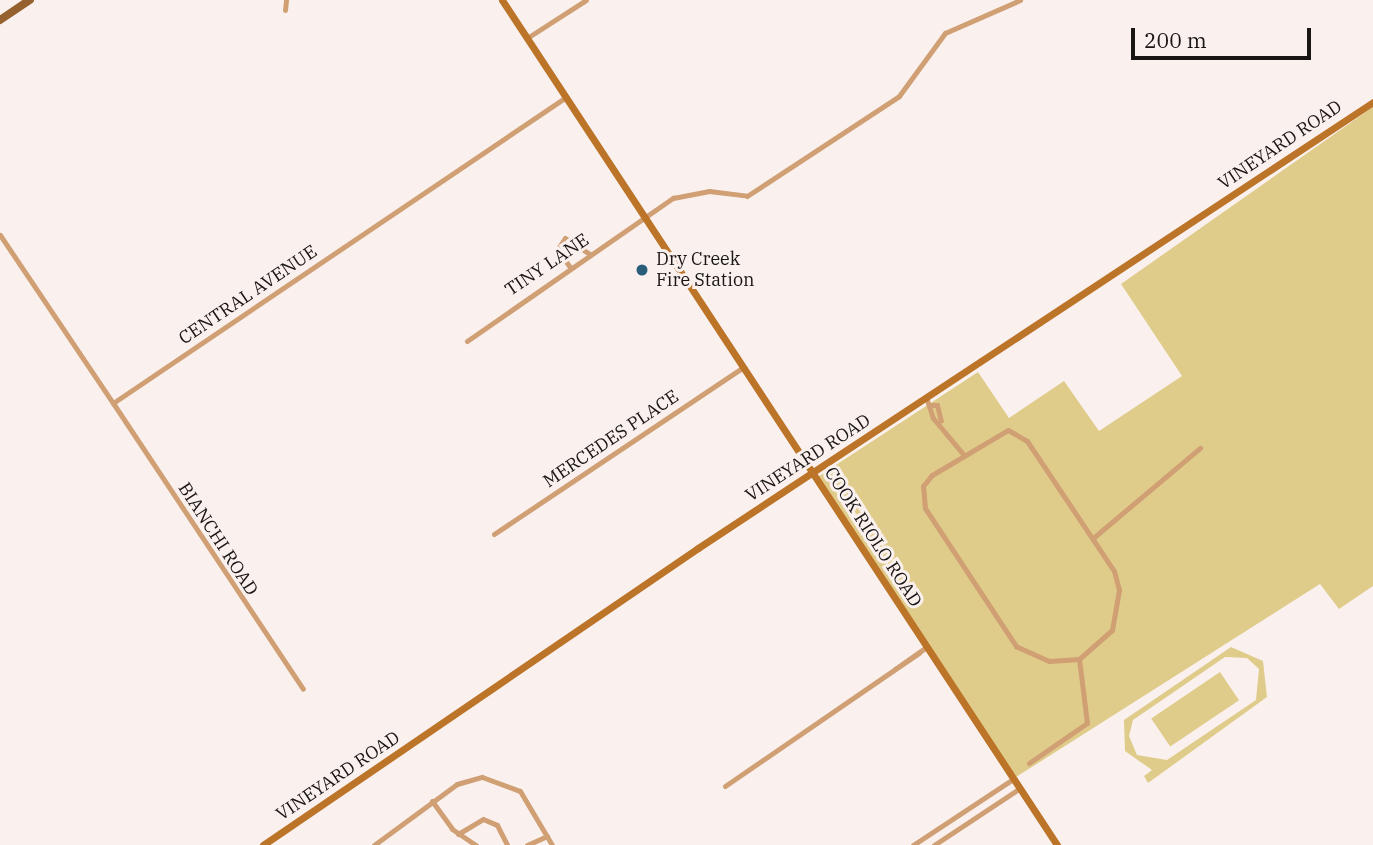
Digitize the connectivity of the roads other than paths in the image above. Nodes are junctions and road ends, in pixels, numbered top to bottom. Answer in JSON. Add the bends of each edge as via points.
{"nodes":[{"id":1,"x":30,"y":0,"type":"edge"},
{"id":2,"x":286,"y":0,"type":"edge"},
{"id":3,"x":502,"y":0,"type":"edge"},
{"id":4,"x":586,"y":0,"type":"edge"},
{"id":5,"x":1020,"y":0,"type":"edge"},
{"id":6,"x":285,"y":10,"type":"dead end"},
{"id":7,"x":0,"y":20,"type":"edge"},
{"id":8,"x":527,"y":38,"type":"junction"},
{"id":9,"x":566,"y":97,"type":"junction"},
{"id":10,"x":1373,"y":102,"type":"edge"},
{"id":11,"x":645,"y":217,"type":"junction"},
{"id":12,"x":0,"y":235,"type":"edge"},
{"id":13,"x":590,"y":254,"type":"junction"},
{"id":14,"x":570,"y":267,"type":"junction"},
{"id":15,"x":467,"y":341,"type":"dead end"},
{"id":16,"x":743,"y":367,"type":"junction"},
{"id":17,"x":929,"y":402,"type":"junction"},
{"id":18,"x":113,"y":403,"type":"junction"},
{"id":19,"x":1200,"y":448,"type":"dead end"},
{"id":20,"x":963,"y":454,"type":"junction"},
{"id":21,"x":813,"y":473,"type":"junction"},
{"id":22,"x":494,"y":534,"type":"dead end"},
{"id":23,"x":1093,"y":538,"type":"junction"},
{"id":24,"x":926,"y":647,"type":"junction"},
{"id":25,"x":1079,"y":659,"type":"junction"},
{"id":26,"x":303,"y":690,"type":"dead end"},
{"id":27,"x":1029,"y":764,"type":"dead end"},
{"id":28,"x":1013,"y":779,"type":"junction"},
{"id":29,"x":725,"y":786,"type":"dead end"},
{"id":30,"x":1020,"y":788,"type":"junction"},
{"id":31,"x":432,"y":801,"type":"junction"},
{"id":32,"x":458,"y":834,"type":"junction"},
{"id":33,"x":547,"y":836,"type":"junction"},
{"id":34,"x":377,"y":844,"type":"edge"},
{"id":35,"x":263,"y":845,"type":"edge"},
{"id":36,"x":476,"y":845,"type":"edge"},
{"id":37,"x":507,"y":845,"type":"edge"},
{"id":38,"x":527,"y":845,"type":"edge"},
{"id":39,"x":552,"y":845,"type":"edge"},
{"id":40,"x":913,"y":845,"type":"edge"},
{"id":41,"x":934,"y":845,"type":"edge"},
{"id":42,"x":1057,"y":845,"type":"edge"}],
"edges":[{"from":1,"to":7,"type":"main road"},
{"from":2,"to":6,"type":"street"},
{"from":3,"to":8,"type":"street","name":"COOK RIOLO ROAD"},
{"from":4,"to":8,"type":"street"},
{"from":5,"to":11,"type":"street","name":"TINY LANE","via":[[945,33],[899,96],[747,196],[689,193]]},
{"from":8,"to":9,"type":"street","name":"COOK RIOLO ROAD"},
{"from":9,"to":11,"type":"street","name":"COOK RIOLO ROAD"},
{"from":9,"to":18,"type":"street","name":"CENTRAL AVENUE"},
{"from":10,"to":17,"type":"street","name":"VINEYARD ROAD"},
{"from":11,"to":13,"type":"street","name":"TINY LANE"},
{"from":11,"to":16,"type":"street","name":"COOK RIOLO ROAD"},
{"from":12,"to":18,"type":"street"},
{"from":13,"to":14,"type":"street","name":"TINY LANE"},
{"from":13,"to":14,"type":"street","via":[[565,238],[557,250]]},
{"from":14,"to":15,"type":"street","name":"TINY LANE"},
{"from":16,"to":21,"type":"street","name":"COOK RIOLO ROAD"},
{"from":16,"to":22,"type":"street","name":"MERCEDES PLACE"},
{"from":17,"to":20,"type":"street","via":[[937,405],[941,421]]},
{"from":17,"to":21,"type":"street","name":"VINEYARD ROAD"},
{"from":18,"to":26,"type":"street","name":"BIANCHI ROAD"},
{"from":19,"to":23,"type":"street"},
{"from":20,"to":23,"type":"street","via":[[996,433],[1018,433]]},
{"from":20,"to":25,"type":"street","via":[[923,486],[925,508],[1016,646],[1049,661]]},
{"from":21,"to":24,"type":"street","name":"COOK RIOLO ROAD"},
{"from":21,"to":35,"type":"street","name":"VINEYARD ROAD"},
{"from":23,"to":25,"type":"street","via":[[1114,571],[1118,612],[1099,646]]},
{"from":24,"to":28,"type":"street","name":"COOK RIOLO ROAD"},
{"from":24,"to":29,"type":"street","via":[[790,747]]},
{"from":25,"to":27,"type":"street","via":[[1090,718]]},
{"from":28,"to":30,"type":"street","name":"COOK RIOLO ROAD"},
{"from":28,"to":40,"type":"street"},
{"from":30,"to":41,"type":"street"},
{"from":30,"to":42,"type":"street","name":"COOK RIOLO ROAD"},
{"from":31,"to":32,"type":"street"},
{"from":31,"to":33,"type":"street","via":[[468,779],[501,780],[529,801]]},
{"from":31,"to":34,"type":"street"},
{"from":32,"to":36,"type":"street"},
{"from":32,"to":37,"type":"street","via":[[483,819],[497,825]]},
{"from":33,"to":38,"type":"street"},
{"from":33,"to":39,"type":"street"}]}
